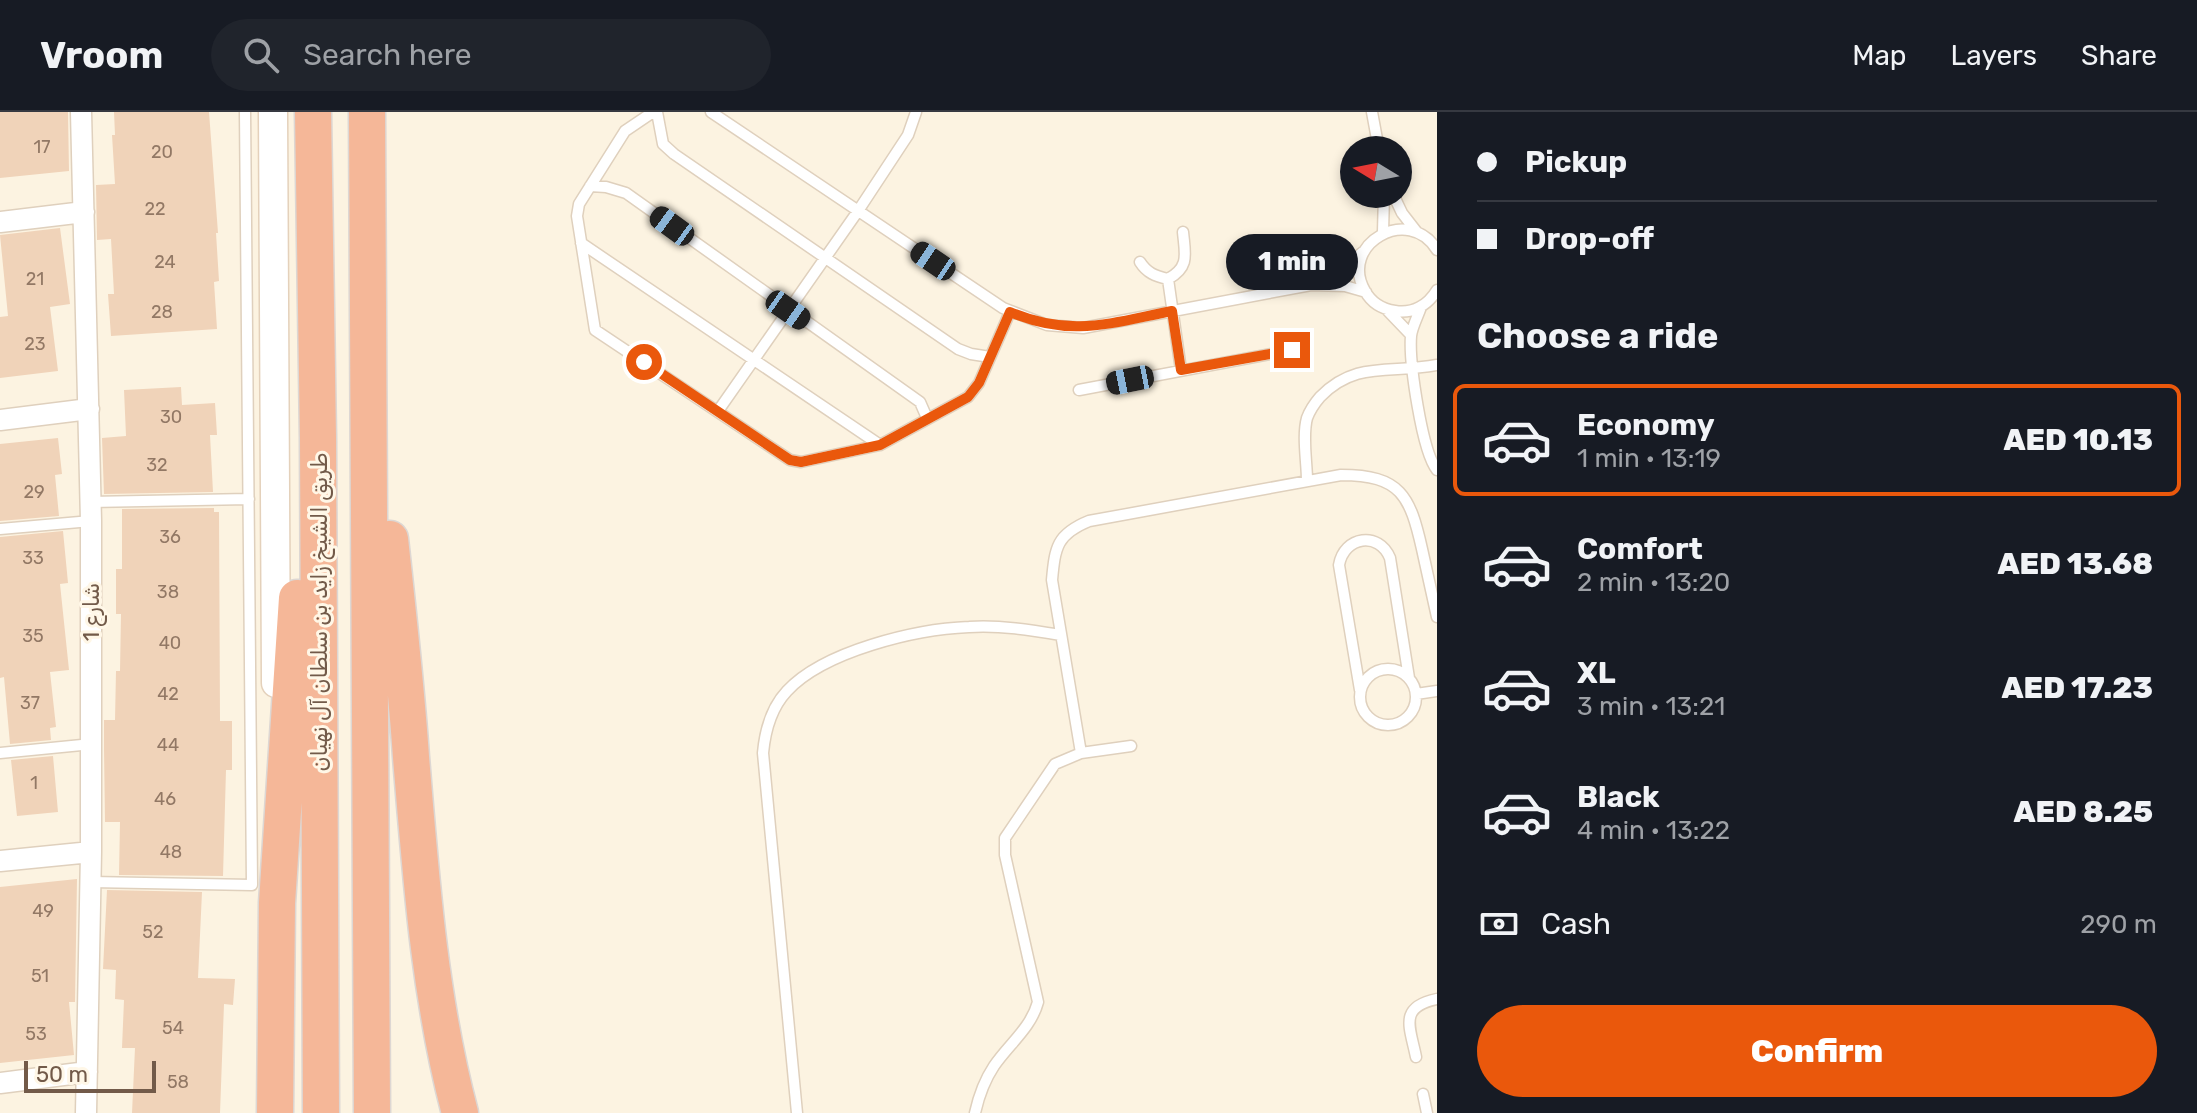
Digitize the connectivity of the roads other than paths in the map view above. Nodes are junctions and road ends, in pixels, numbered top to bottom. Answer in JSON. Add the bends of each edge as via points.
{"nodes":[{"id":1,"x":81,"y":112,"type":"edge"},
{"id":2,"x":245,"y":112,"type":"edge"},
{"id":3,"x":273,"y":112,"type":"edge"},
{"id":4,"x":313,"y":112,"type":"edge"},
{"id":5,"x":367,"y":112,"type":"edge"},
{"id":6,"x":655,"y":112,"type":"edge"},
{"id":7,"x":711,"y":112,"type":"edge"},
{"id":8,"x":916,"y":112,"type":"edge"},
{"id":9,"x":1372,"y":112,"type":"edge"},
{"id":10,"x":1376,"y":136,"type":"edge"},
{"id":11,"x":590,"y":186,"type":"junction"},
{"id":12,"x":1384,"y":208,"type":"edge"},
{"id":13,"x":1400,"y":208,"type":"edge"},
{"id":14,"x":858,"y":211,"type":"junction"},
{"id":15,"x":84,"y":212,"type":"junction"},
{"id":16,"x":0,"y":222,"type":"edge"},
{"id":17,"x":1416,"y":231,"type":"junction"},
{"id":18,"x":1183,"y":232,"type":"dead end"},
{"id":19,"x":1383,"y":232,"type":"junction"},
{"id":20,"x":581,"y":243,"type":"junction"},
{"id":21,"x":1436,"y":247,"type":"edge"},
{"id":22,"x":1363,"y":252,"type":"junction"},
{"id":23,"x":826,"y":256,"type":"junction"},
{"id":24,"x":1140,"y":262,"type":"dead end"},
{"id":25,"x":1168,"y":279,"type":"junction"},
{"id":26,"x":1311,"y":285,"type":"junction"},
{"id":27,"x":1437,"y":290,"type":"edge"},
{"id":28,"x":1366,"y":292,"type":"junction"},
{"id":29,"x":1421,"y":307,"type":"junction"},
{"id":30,"x":1386,"y":309,"type":"junction"},
{"id":31,"x":788,"y":310,"type":"junction"},
{"id":32,"x":1172,"y":311,"type":"junction"},
{"id":33,"x":1010,"y":312,"type":"junction"},
{"id":34,"x":1411,"y":335,"type":"junction"},
{"id":35,"x":1292,"y":350,"type":"dead end"},
{"id":36,"x":990,"y":357,"type":"junction"},
{"id":37,"x":369,"y":359,"type":"junction"},
{"id":38,"x":754,"y":359,"type":"junction"},
{"id":39,"x":1437,"y":365,"type":"edge"},
{"id":40,"x":1414,"y":369,"type":"junction"},
{"id":41,"x":1181,"y":370,"type":"junction"},
{"id":42,"x":1079,"y":390,"type":"dead end"},
{"id":43,"x":89,"y":409,"type":"junction"},
{"id":44,"x":718,"y":411,"type":"junction"},
{"id":45,"x":927,"y":418,"type":"junction"},
{"id":46,"x":0,"y":420,"type":"edge"},
{"id":47,"x":318,"y":438,"type":"junction"},
{"id":48,"x":880,"y":445,"type":"junction"},
{"id":49,"x":1437,"y":470,"type":"edge"},
{"id":50,"x":1307,"y":481,"type":"junction"},
{"id":51,"x":249,"y":499,"type":"junction"},
{"id":52,"x":91,"y":511,"type":"junction"},
{"id":53,"x":0,"y":529,"type":"edge"},
{"id":54,"x":1437,"y":617,"type":"edge"},
{"id":55,"x":1061,"y":635,"type":"junction"},
{"id":56,"x":1409,"y":678,"type":"junction"},
{"id":57,"x":1360,"y":690,"type":"junction"},
{"id":58,"x":1437,"y":691,"type":"edge"},
{"id":59,"x":1416,"y":694,"type":"junction"},
{"id":60,"x":92,"y":744,"type":"junction"},
{"id":61,"x":1131,"y":746,"type":"dead end"},
{"id":62,"x":0,"y":753,"type":"edge"},
{"id":63,"x":1081,"y":753,"type":"junction"},
{"id":64,"x":91,"y":852,"type":"junction"},
{"id":65,"x":0,"y":861,"type":"edge"},
{"id":66,"x":91,"y":882,"type":"junction"},
{"id":67,"x":277,"y":903,"type":"junction"},
{"id":68,"x":1437,"y":999,"type":"edge"},
{"id":69,"x":1416,"y":1057,"type":"dead end"},
{"id":70,"x":87,"y":1072,"type":"junction"},
{"id":71,"x":0,"y":1083,"type":"edge"},
{"id":72,"x":1423,"y":1094,"type":"dead end"},
{"id":73,"x":86,"y":1113,"type":"edge"},
{"id":74,"x":275,"y":1113,"type":"edge"},
{"id":75,"x":321,"y":1113,"type":"edge"},
{"id":76,"x":372,"y":1113,"type":"edge"},
{"id":77,"x":460,"y":1113,"type":"edge"},
{"id":78,"x":797,"y":1113,"type":"edge"},
{"id":79,"x":975,"y":1113,"type":"edge"},
{"id":80,"x":1427,"y":1113,"type":"edge"}],
"edges":[{"from":1,"to":15,"type":"street","name":"شارع 1"},
{"from":2,"to":51,"type":"lane"},
{"from":3,"to":67,"type":"main road"},
{"from":4,"to":47,"type":"highway","name":"طريق الشيخ زايد بن سلطان آل نهيان"},
{"from":5,"to":37,"type":"highway"},
{"from":6,"to":11,"type":"lane","via":[[625,131]]},
{"from":6,"to":23,"type":"lane","via":[[663,144],[674,154]]},
{"from":7,"to":14,"type":"lane"},
{"from":8,"to":14,"type":"lane","via":[[908,135]]},
{"from":9,"to":10,"type":"lane"},
{"from":11,"to":20,"type":"lane","via":[[577,216]]},
{"from":11,"to":31,"type":"lane","via":[[626,193]]},
{"from":12,"to":19,"type":"lane"},
{"from":13,"to":17,"type":"lane"},
{"from":14,"to":23,"type":"lane"},
{"from":14,"to":33,"type":"lane"},
{"from":15,"to":16,"type":"street"},
{"from":15,"to":43,"type":"street","name":"شارع 1"},
{"from":17,"to":19,"type":"lane"},
{"from":17,"to":21,"type":"lane"},
{"from":18,"to":25,"type":"lane","via":[[1184,262]]},
{"from":19,"to":22,"type":"lane"},
{"from":20,"to":38,"type":"lane"},
{"from":20,"to":44,"type":"lane","via":[[595,330]]},
{"from":22,"to":26,"type":"lane"},
{"from":22,"to":28,"type":"lane","via":[[1359,273]]},
{"from":23,"to":31,"type":"lane"},
{"from":23,"to":36,"type":"lane","via":[[958,349]]},
{"from":24,"to":25,"type":"lane","via":[[1145,270]]},
{"from":25,"to":32,"type":"lane"},
{"from":26,"to":28,"type":"lane"},
{"from":26,"to":32,"type":"lane"},
{"from":27,"to":29,"type":"lane"},
{"from":28,"to":30,"type":"lane"},
{"from":29,"to":30,"type":"lane"},
{"from":29,"to":34,"type":"lane"},
{"from":30,"to":34,"type":"lane"},
{"from":31,"to":38,"type":"lane"},
{"from":31,"to":45,"type":"lane","via":[[920,402]]},
{"from":32,"to":33,"type":"lane","via":[[1083,328],[1047,325]]},
{"from":32,"to":41,"type":"lane"},
{"from":33,"to":36,"type":"lane"},
{"from":34,"to":40,"type":"lane"},
{"from":35,"to":41,"type":"lane"},
{"from":36,"to":45,"type":"lane","via":[[968,397]]},
{"from":37,"to":76,"type":"highway"},
{"from":37,"to":77,"type":"highway","via":[[404,664],[426,929]]},
{"from":38,"to":44,"type":"lane"},
{"from":38,"to":48,"type":"lane"},
{"from":39,"to":40,"type":"lane"},
{"from":40,"to":49,"type":"lane","via":[[1424,443]]},
{"from":40,"to":50,"type":"lane","via":[[1359,372],[1327,391],[1306,421]]},
{"from":41,"to":42,"type":"lane"},
{"from":43,"to":46,"type":"street"},
{"from":43,"to":52,"type":"street","name":"شارع 1"},
{"from":44,"to":48,"type":"lane","via":[[790,460]]},
{"from":45,"to":48,"type":"lane"},
{"from":47,"to":67,"type":"highway","via":[[303,506]]},
{"from":47,"to":75,"type":"highway","name":"طريق الشيخ زايد بن سلطان آل نهيان"},
{"from":50,"to":54,"type":"lane","via":[[1367,475],[1403,494],[1414,514]]},
{"from":50,"to":55,"type":"lane","via":[[1073,527],[1060,539],[1054,559]]},
{"from":51,"to":52,"type":"lane"},
{"from":51,"to":66,"type":"lane","via":[[252,885]]},
{"from":52,"to":53,"type":"lane"},
{"from":52,"to":60,"type":"street","name":"شارع 1"},
{"from":55,"to":63,"type":"lane"},
{"from":55,"to":78,"type":"lane","via":[[971,626],[925,631],[839,658],[799,680],[777,705],[765,737],[764,770]]},
{"from":56,"to":57,"type":"lane","via":[[1394,669],[1377,671]]},
{"from":56,"to":57,"type":"lane","via":[[1390,558],[1386,548],[1367,540],[1356,542],[1346,548],[1339,565]]},
{"from":56,"to":59,"type":"lane"},
{"from":57,"to":59,"type":"lane","via":[[1366,715],[1390,725],[1406,718]]},
{"from":58,"to":59,"type":"lane"},
{"from":60,"to":62,"type":"lane"},
{"from":60,"to":64,"type":"street","name":"شارع 1"},
{"from":61,"to":63,"type":"lane"},
{"from":63,"to":79,"type":"lane","via":[[1055,764],[1005,838],[1038,1002],[1034,1015],[995,1064]]},
{"from":64,"to":65,"type":"street"},
{"from":64,"to":66,"type":"street","name":"شارع 1"},
{"from":66,"to":70,"type":"street","name":"شارع 1"},
{"from":67,"to":74,"type":"highway"},
{"from":68,"to":69,"type":"lane","via":[[1411,1011]]},
{"from":70,"to":71,"type":"street"},
{"from":70,"to":73,"type":"street","name":"شارع 1"},
{"from":72,"to":80,"type":"lane"}]}
